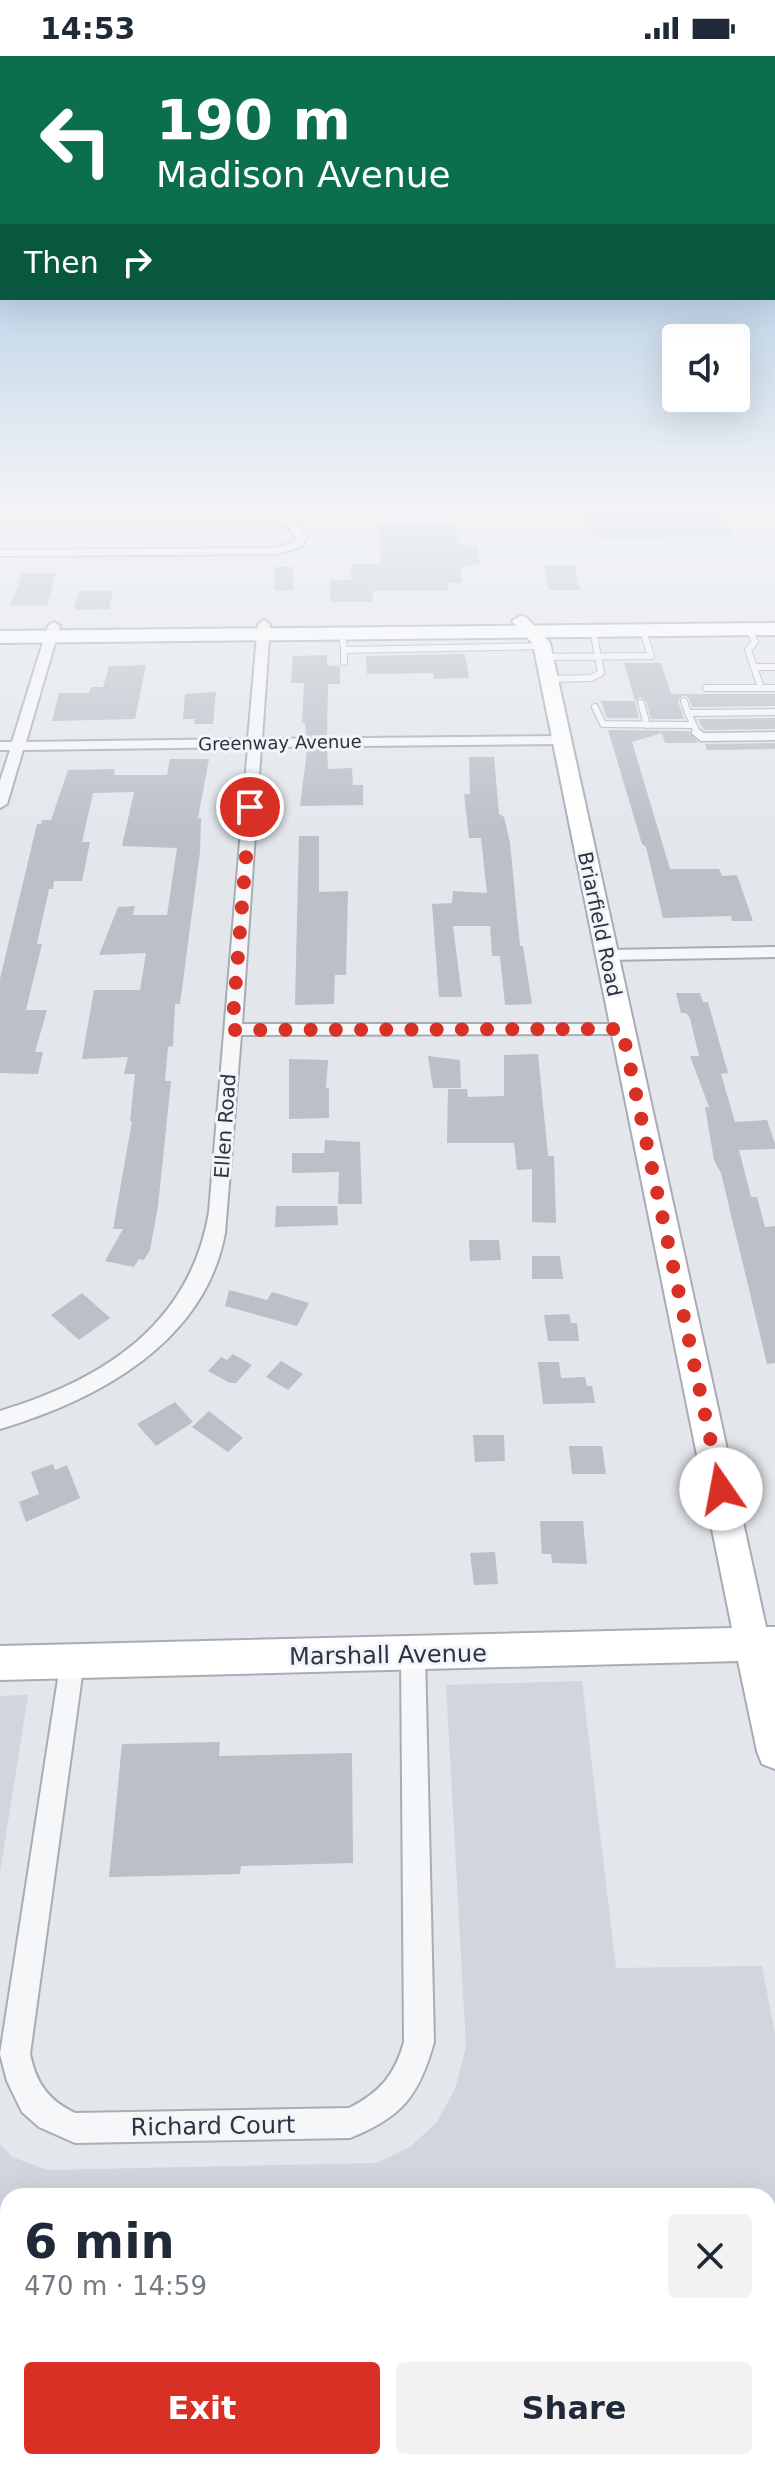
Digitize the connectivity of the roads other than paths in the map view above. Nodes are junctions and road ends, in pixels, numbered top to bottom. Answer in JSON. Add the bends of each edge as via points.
{"nodes":[{"id":1,"x":775,"y":618,"type":"edge"},
{"id":2,"x":0,"y":627,"type":"edge"},
{"id":3,"x":264,"y":629,"type":"junction"},
{"id":4,"x":749,"y":629,"type":"junction"},
{"id":5,"x":775,"y":629,"type":"edge"},
{"id":6,"x":593,"y":630,"type":"junction"},
{"id":7,"x":643,"y":630,"type":"junction"},
{"id":8,"x":52,"y":631,"type":"junction"},
{"id":9,"x":0,"y":637,"type":"edge"},
{"id":10,"x":343,"y":642,"type":"junction"},
{"id":11,"x":537,"y":647,"type":"junction"},
{"id":12,"x":598,"y":656,"type":"junction"},
{"id":13,"x":344,"y":662,"type":"dead end"},
{"id":14,"x":754,"y":667,"type":"junction"},
{"id":15,"x":775,"y":667,"type":"edge"},
{"id":16,"x":706,"y":688,"type":"dead end"},
{"id":17,"x":761,"y":688,"type":"junction"},
{"id":18,"x":775,"y":688,"type":"edge"},
{"id":19,"x":684,"y":701,"type":"dead end"},
{"id":20,"x":641,"y":703,"type":"dead end"},
{"id":21,"x":595,"y":707,"type":"dead end"},
{"id":22,"x":775,"y":712,"type":"edge"},
{"id":23,"x":688,"y":713,"type":"junction"},
{"id":24,"x":647,"y":725,"type":"junction"},
{"id":25,"x":693,"y":725,"type":"junction"},
{"id":26,"x":775,"y":736,"type":"edge"},
{"id":27,"x":561,"y":740,"type":"junction"},
{"id":28,"x":255,"y":743,"type":"junction"},
{"id":29,"x":17,"y":745,"type":"junction"},
{"id":30,"x":0,"y":746,"type":"edge"},
{"id":31,"x":0,"y":804,"type":"edge"},
{"id":32,"x":775,"y":952,"type":"edge"},
{"id":33,"x":607,"y":955,"type":"junction"},
{"id":34,"x":622,"y":1029,"type":"junction"},
{"id":35,"x":232,"y":1030,"type":"junction"},
{"id":36,"x":0,"y":1420,"type":"edge"},
{"id":37,"x":764,"y":1643,"type":"edge"},
{"id":38,"x":413,"y":1654,"type":"junction"},
{"id":39,"x":71,"y":1661,"type":"junction"},
{"id":40,"x":0,"y":1663,"type":"edge"},
{"id":41,"x":775,"y":1751,"type":"edge"}],
"edges":[{"from":1,"to":11,"type":"main road"},
{"from":2,"to":8,"type":"main road"},
{"from":3,"to":8,"type":"main road"},
{"from":3,"to":10,"type":"main road"},
{"from":3,"to":11,"type":"main road"},
{"from":3,"to":28,"type":"street","name":"Ellen Road"},
{"from":4,"to":5,"type":"main road"},
{"from":4,"to":7,"type":"main road"},
{"from":4,"to":14,"type":"lane","via":[[755,642],[748,650]]},
{"from":6,"to":7,"type":"main road"},
{"from":6,"to":11,"type":"main road"},
{"from":6,"to":12,"type":"lane"},
{"from":7,"to":12,"type":"lane","via":[[651,656]]},
{"from":8,"to":9,"type":"main road"},
{"from":8,"to":29,"type":"street"},
{"from":10,"to":11,"type":"main road","via":[[445,640]]},
{"from":10,"to":13,"type":"lane"},
{"from":11,"to":12,"type":"lane"},
{"from":11,"to":12,"type":"lane","via":[[591,678],[601,673]]},
{"from":11,"to":27,"type":"main road","name":"Briarfield Road"},
{"from":14,"to":15,"type":"lane"},
{"from":14,"to":17,"type":"lane"},
{"from":16,"to":17,"type":"lane"},
{"from":17,"to":18,"type":"lane"},
{"from":19,"to":23,"type":"lane"},
{"from":20,"to":24,"type":"lane"},
{"from":21,"to":24,"type":"lane","via":[[603,724]]},
{"from":22,"to":23,"type":"lane"},
{"from":23,"to":25,"type":"lane"},
{"from":24,"to":25,"type":"lane"},
{"from":25,"to":26,"type":"lane","via":[[702,737]]},
{"from":27,"to":28,"type":"street","name":"Greenway Avenue"},
{"from":27,"to":33,"type":"main road","name":"Briarfield Road"},
{"from":28,"to":29,"type":"street","name":"Greenway Avenue"},
{"from":28,"to":35,"type":"street","name":"Ellen Road"},
{"from":29,"to":30,"type":"street","name":"Greenway Avenue"},
{"from":29,"to":31,"type":"street"},
{"from":32,"to":33,"type":"street"},
{"from":33,"to":34,"type":"main road","name":"Briarfield Road"},
{"from":34,"to":35,"type":"street"},
{"from":34,"to":37,"type":"main road","name":"Briarfield Road"},
{"from":35,"to":36,"type":"street","name":"Ellen Road","via":[[219,1212],[206,1265],[193,1290],[159,1333],[113,1371],[59,1401]]},
{"from":37,"to":38,"type":"main road","name":"Marshall Avenue"},
{"from":37,"to":41,"type":"main road","name":"Briarfield Road"},
{"from":38,"to":39,"type":"main road","name":"Marshall Avenue"},
{"from":38,"to":39,"type":"street","name":"Richard Court","via":[[419,2042],[412,2070],[397,2095],[376,2113],[335,2124],[75,2128],[51,2119],[31,2102],[15,2054]]},
{"from":39,"to":40,"type":"main road","name":"Marshall Avenue"}]}
